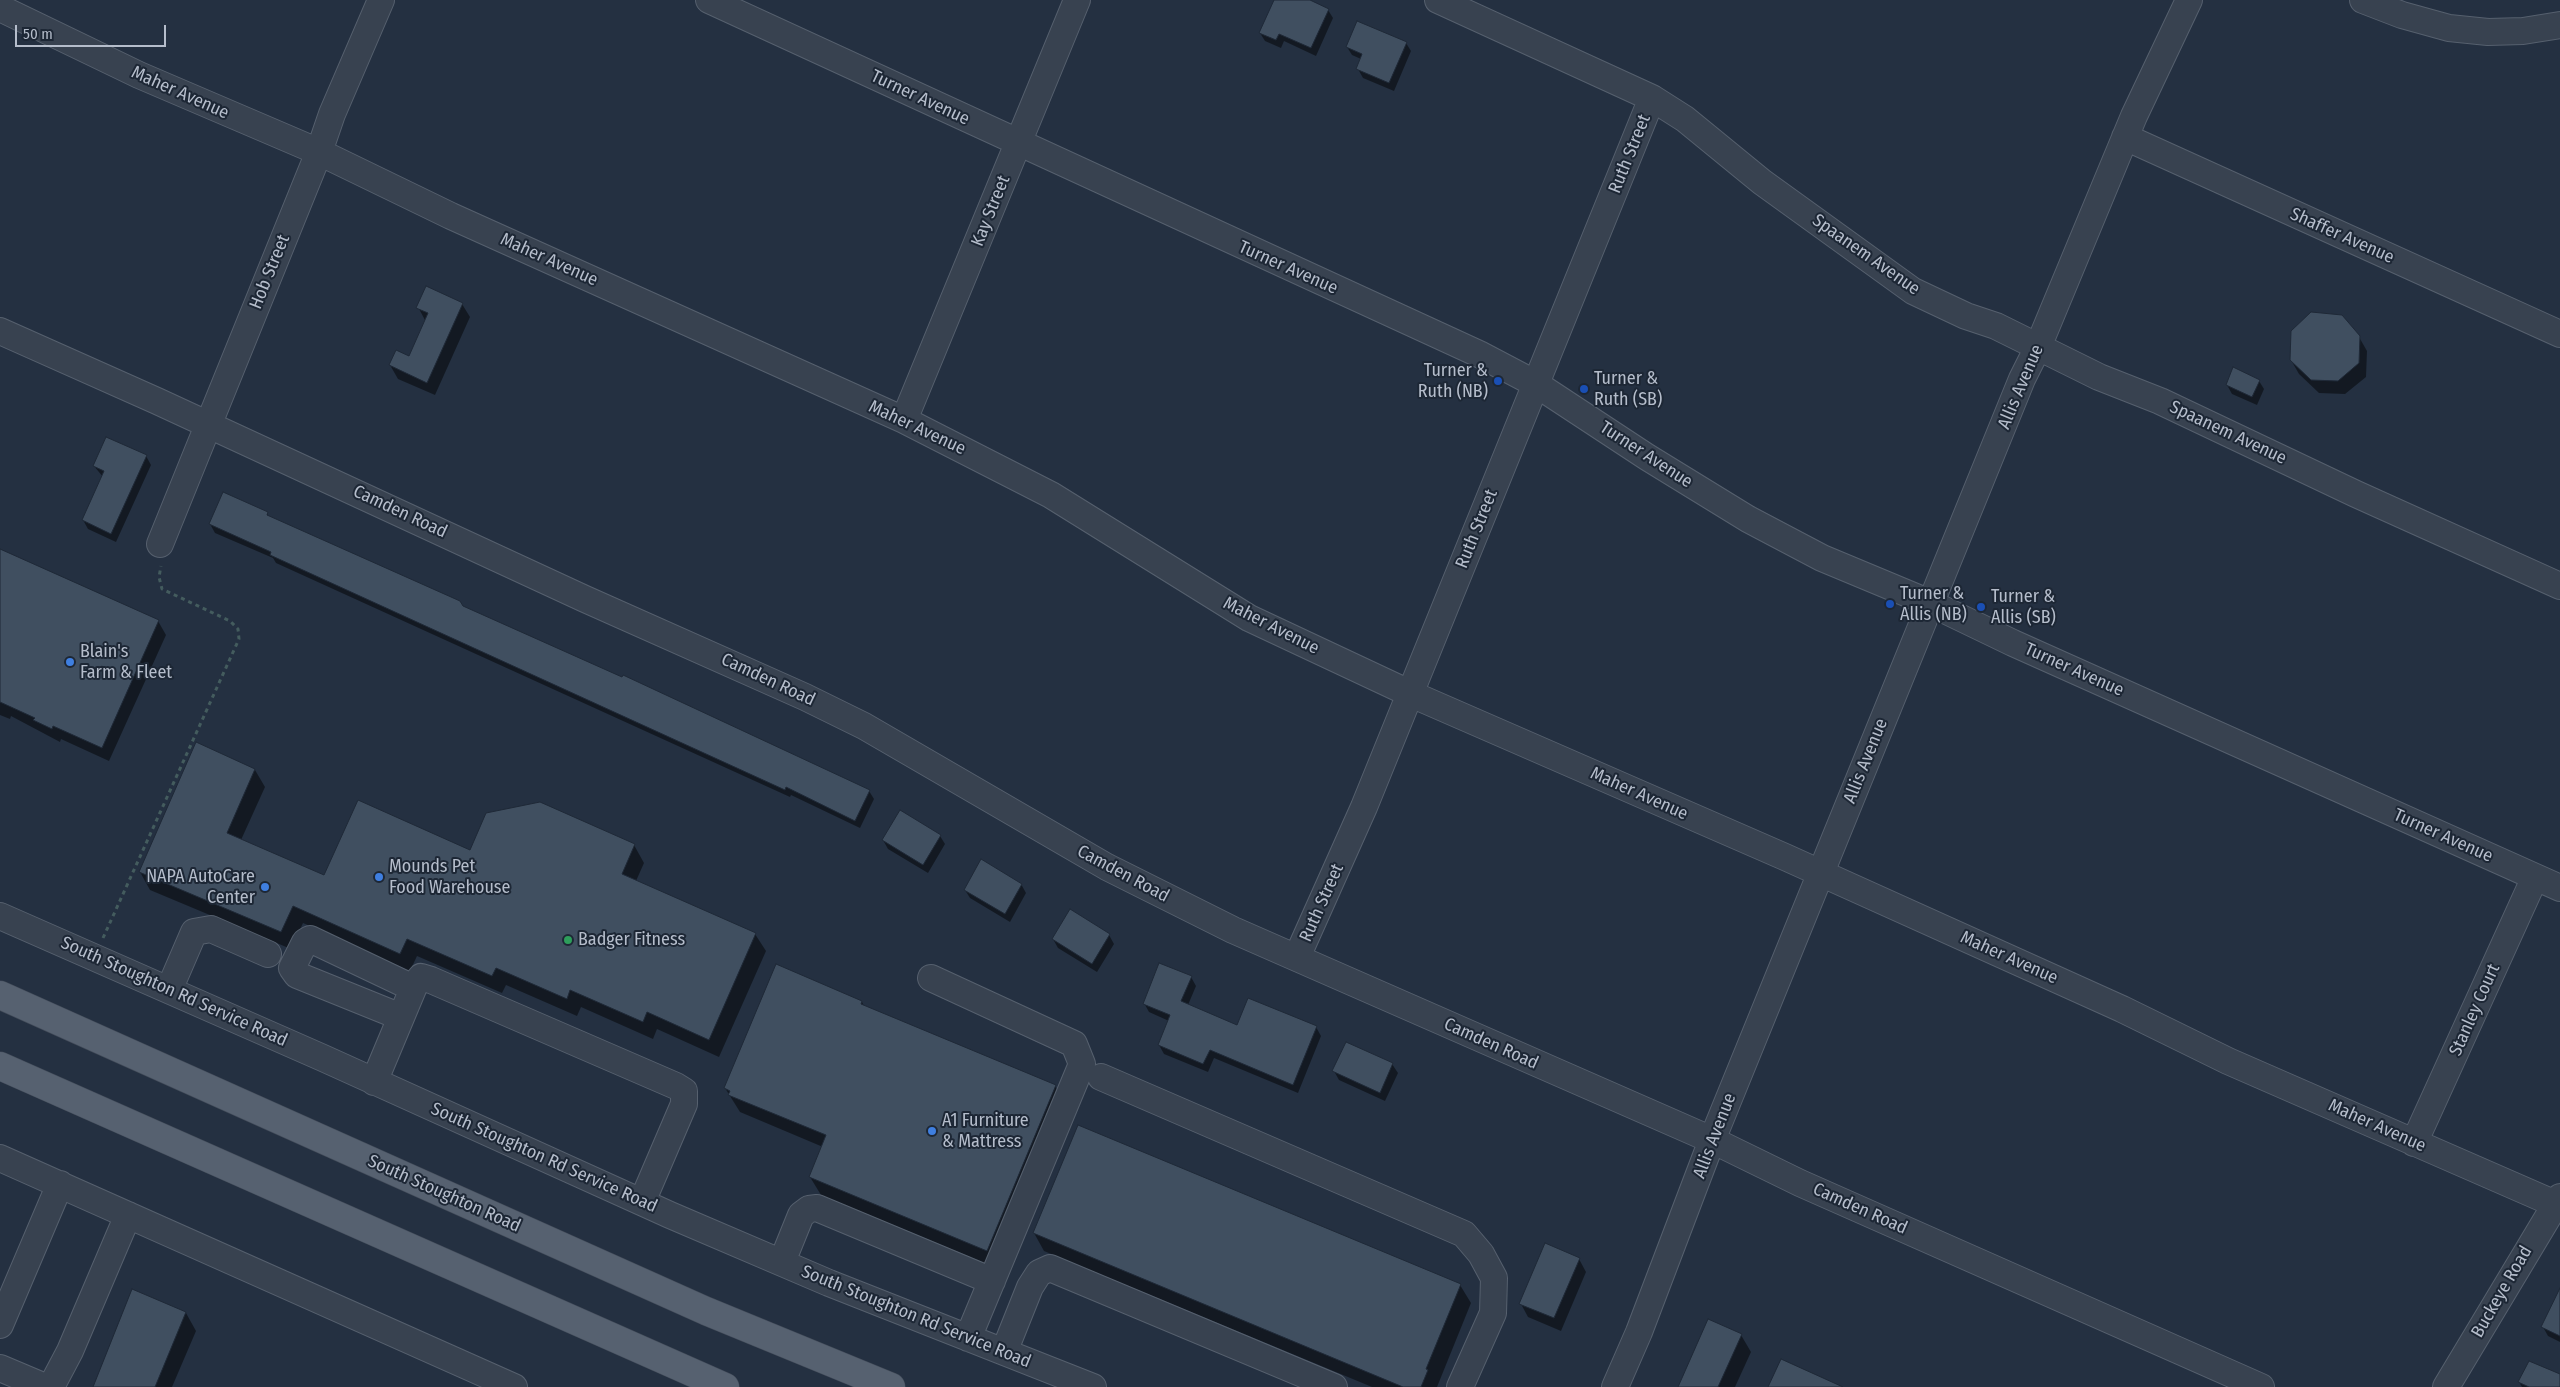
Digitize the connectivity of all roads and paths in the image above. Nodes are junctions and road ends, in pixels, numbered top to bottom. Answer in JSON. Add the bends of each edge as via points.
{"nodes":[{"id":1,"x":381,"y":0,"type":"edge"},
{"id":2,"x":709,"y":0,"type":"edge"},
{"id":3,"x":1077,"y":0,"type":"edge"},
{"id":4,"x":1438,"y":0,"type":"edge"},
{"id":5,"x":2189,"y":0,"type":"edge"},
{"id":6,"x":2363,"y":0,"type":"edge"},
{"id":7,"x":0,"y":8,"type":"edge"},
{"id":8,"x":2560,"y":25,"type":"edge"},
{"id":9,"x":1652,"y":98,"type":"junction"},
{"id":10,"x":2124,"y":137,"type":"junction"},
{"id":11,"x":1018,"y":144,"type":"junction"},
{"id":12,"x":319,"y":152,"type":"junction"},
{"id":13,"x":0,"y":332,"type":"edge"},
{"id":14,"x":2560,"y":334,"type":"edge"},
{"id":15,"x":2038,"y":346,"type":"junction"},
{"id":16,"x":1536,"y":384,"type":"junction"},
{"id":17,"x":904,"y":420,"type":"junction"},
{"id":18,"x":209,"y":425,"type":"junction"},
{"id":19,"x":160,"y":544,"type":"joint"},
{"id":20,"x":2560,"y":586,"type":"edge"},
{"id":21,"x":1930,"y":603,"type":"junction"},
{"id":22,"x":1411,"y":694,"type":"junction"},
{"id":23,"x":1820,"y":874,"type":"junction"},
{"id":24,"x":2535,"y":877,"type":"junction"},
{"id":25,"x":2560,"y":888,"type":"edge"},
{"id":26,"x":0,"y":916,"type":"edge"},
{"id":27,"x":268,"y":954,"type":"dead end"},
{"id":28,"x":95,"y":957,"type":"junction"},
{"id":29,"x":1297,"y":957,"type":"junction"},
{"id":30,"x":931,"y":978,"type":"dead end"},
{"id":31,"x":413,"y":988,"type":"junction"},
{"id":32,"x":169,"y":990,"type":"junction"},
{"id":33,"x":0,"y":995,"type":"edge"},
{"id":34,"x":401,"y":1017,"type":"junction"},
{"id":35,"x":0,"y":1066,"type":"edge"},
{"id":36,"x":1101,"y":1077,"type":"dead end"},
{"id":37,"x":374,"y":1082,"type":"junction"},
{"id":38,"x":1712,"y":1140,"type":"junction"},
{"id":39,"x":2414,"y":1143,"type":"junction"},
{"id":40,"x":0,"y":1158,"type":"edge"},
{"id":41,"x":60,"y":1184,"type":"junction"},
{"id":42,"x":642,"y":1202,"type":"junction"},
{"id":43,"x":2559,"y":1202,"type":"edge"},
{"id":44,"x":128,"y":1215,"type":"junction"},
{"id":45,"x":782,"y":1262,"type":"junction"},
{"id":46,"x":992,"y":1281,"type":"junction"},
{"id":47,"x":0,"y":1326,"type":"edge"},
{"id":48,"x":968,"y":1338,"type":"junction"},
{"id":49,"x":1004,"y":1352,"type":"junction"},
{"id":50,"x":0,"y":1368,"type":"edge"},
{"id":51,"x":45,"y":1387,"type":"edge"},
{"id":52,"x":51,"y":1387,"type":"edge"},
{"id":53,"x":514,"y":1387,"type":"edge"},
{"id":54,"x":725,"y":1387,"type":"edge"},
{"id":55,"x":891,"y":1387,"type":"edge"},
{"id":56,"x":1093,"y":1387,"type":"edge"},
{"id":57,"x":1334,"y":1387,"type":"edge"},
{"id":58,"x":1460,"y":1387,"type":"edge"},
{"id":59,"x":1615,"y":1387,"type":"edge"},
{"id":60,"x":2262,"y":1387,"type":"edge"},
{"id":61,"x":2446,"y":1387,"type":"edge"}],
"edges":[{"from":1,"to":12,"type":"street","name":"Hob Street"},
{"from":2,"to":11,"type":"street","name":"Turner Avenue"},
{"from":3,"to":11,"type":"street","name":"Kay Street"},
{"from":4,"to":9,"type":"street","name":"Spaanem Avenue"},
{"from":5,"to":10,"type":"street","name":"Allis Avenue"},
{"from":6,"to":8,"type":"street","via":[[2449,28],[2522,32]]},
{"from":7,"to":12,"type":"street","name":"Maher Avenue","via":[[139,75]]},
{"from":9,"to":15,"type":"street","name":"Spaanem Avenue","via":[[1685,119],[1762,182],[1913,291]]},
{"from":9,"to":16,"type":"street","name":"Ruth Street"},
{"from":10,"to":14,"type":"street","name":"Shaffer Avenue"},
{"from":10,"to":15,"type":"street","name":"Allis Avenue"},
{"from":11,"to":16,"type":"street","name":"Turner Avenue","via":[[1445,338]]},
{"from":11,"to":17,"type":"street","name":"Kay Street"},
{"from":12,"to":17,"type":"street","name":"Maher Avenue","via":[[451,216]]},
{"from":12,"to":18,"type":"street","name":"Hob Street"},
{"from":13,"to":18,"type":"street","name":"Camden Road"},
{"from":15,"to":20,"type":"street","name":"Spaanem Avenue","via":[[2099,377],[2160,401]]},
{"from":15,"to":21,"type":"street","name":"Allis Avenue"},
{"from":16,"to":21,"type":"street","name":"Turner Avenue","via":[[1748,519],[1822,558]]},
{"from":16,"to":22,"type":"street","name":"Ruth Street"},
{"from":17,"to":22,"type":"street","name":"Maher Avenue","via":[[1051,495],[1249,618]]},
{"from":18,"to":19,"type":"street","name":"Hob Street"},
{"from":18,"to":29,"type":"street","name":"Camden Road","via":[[856,722],[1107,867],[1233,930]]},
{"from":19,"to":28,"type":"path","via":[[164,553],[158,577],[162,589],[230,621],[238,629],[239,639]]},
{"from":21,"to":23,"type":"street","name":"Allis Avenue"},
{"from":21,"to":24,"type":"street","name":"Turner Avenue"},
{"from":22,"to":23,"type":"street","name":"Maher Avenue"},
{"from":22,"to":29,"type":"street","name":"Ruth Street"},
{"from":23,"to":38,"type":"street","name":"Allis Avenue"},
{"from":23,"to":39,"type":"street","name":"Maher Avenue"},
{"from":24,"to":25,"type":"street","name":"Turner Avenue"},
{"from":24,"to":39,"type":"street","name":"Stanley Court"},
{"from":26,"to":28,"type":"street","name":"South Stoughton Rd Service Road"},
{"from":27,"to":32,"type":"street","via":[[211,929],[194,932]]},
{"from":28,"to":32,"type":"street","name":"South Stoughton Rd Service Road"},
{"from":29,"to":38,"type":"street","name":"Camden Road"},
{"from":30,"to":46,"type":"street","via":[[1074,1044],[1082,1064]]},
{"from":31,"to":34,"type":"street"},
{"from":31,"to":34,"type":"street","via":[[310,939],[305,942],[292,968],[297,975]]},
{"from":31,"to":42,"type":"street","via":[[421,978],[431,980],[684,1091],[684,1104]]},
{"from":32,"to":37,"type":"street","name":"South Stoughton Rd Service Road"},
{"from":33,"to":55,"type":"main road","name":"South Stoughton Road","via":[[697,1307]]},
{"from":34,"to":37,"type":"street"},
{"from":35,"to":54,"type":"main road"},
{"from":36,"to":58,"type":"street","via":[[1464,1234],[1481,1254],[1494,1278],[1493,1313]]},
{"from":37,"to":42,"type":"street","name":"South Stoughton Rd Service Road"},
{"from":38,"to":59,"type":"street","name":"Allis Avenue","via":[[1643,1324]]},
{"from":38,"to":60,"type":"street","name":"Camden Road","via":[[1800,1183]]},
{"from":39,"to":43,"type":"street","name":"Maher Avenue"},
{"from":40,"to":41,"type":"street"},
{"from":41,"to":44,"type":"street"},
{"from":41,"to":47,"type":"street"},
{"from":42,"to":45,"type":"street","name":"South Stoughton Rd Service Road"},
{"from":43,"to":61,"type":"street","name":"Buckeye Road"},
{"from":44,"to":52,"type":"street","via":[[70,1351]]},
{"from":44,"to":53,"type":"street"},
{"from":45,"to":46,"type":"street","via":[[801,1215],[817,1208]]},
{"from":45,"to":48,"type":"street","name":"South Stoughton Rd Service Road"},
{"from":46,"to":48,"type":"street"},
{"from":48,"to":49,"type":"street","name":"South Stoughton Rd Service Road"},
{"from":49,"to":56,"type":"street","name":"South Stoughton Rd Service Road"},
{"from":49,"to":57,"type":"street","via":[[1030,1287],[1039,1272],[1050,1268]]},
{"from":50,"to":51,"type":"street"}]}
